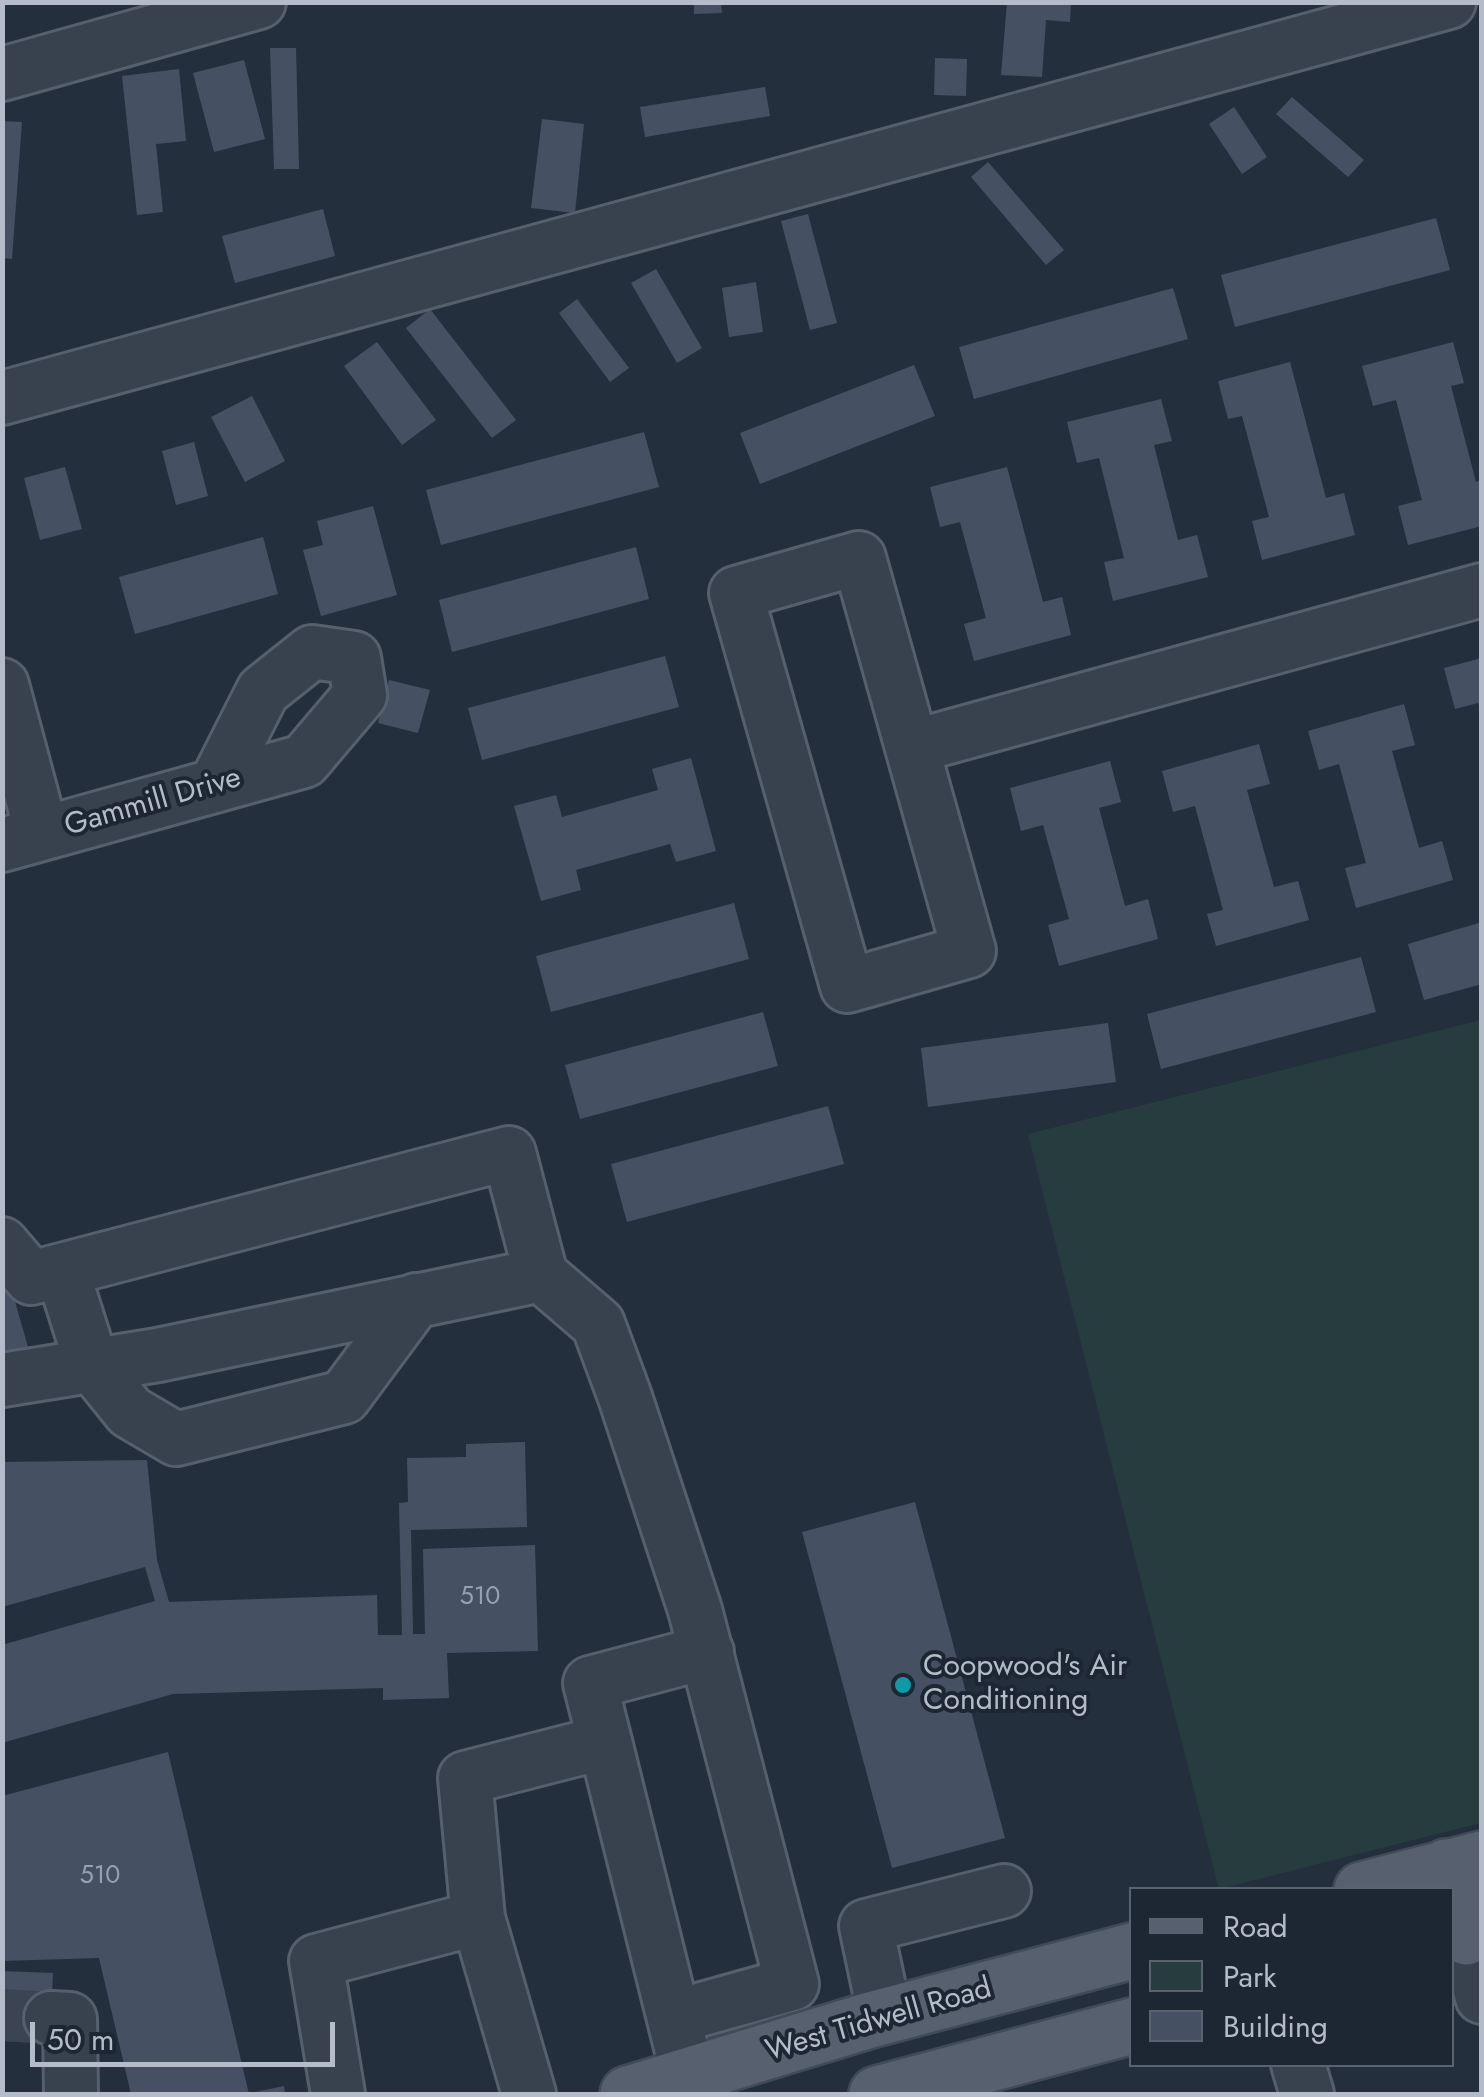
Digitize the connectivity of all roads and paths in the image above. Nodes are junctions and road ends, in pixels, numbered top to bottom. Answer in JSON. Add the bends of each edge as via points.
{"nodes":[{"id":1,"x":258,"y":2,"type":"edge"},
{"id":2,"x":1448,"y":2,"type":"edge"},
{"id":3,"x":2,"y":74,"type":"edge"},
{"id":4,"x":2,"y":398,"type":"edge"},
{"id":5,"x":1482,"y":590,"type":"edge"},
{"id":6,"x":2,"y":686,"type":"edge"},
{"id":7,"x":912,"y":747,"type":"junction"},
{"id":8,"x":215,"y":786,"type":"junction"},
{"id":9,"x":22,"y":840,"type":"edge"},
{"id":10,"x":2,"y":1244,"type":"edge"},
{"id":11,"x":62,"y":1270,"type":"junction"},
{"id":12,"x":541,"y":1275,"type":"junction"},
{"id":13,"x":416,"y":1300,"type":"junction"},
{"id":14,"x":92,"y":1365,"type":"junction"},
{"id":15,"x":2,"y":1380,"type":"edge"},
{"id":16,"x":707,"y":1652,"type":"junction"},
{"id":17,"x":606,"y":1742,"type":"junction"},
{"id":18,"x":1464,"y":1863,"type":"edge"},
{"id":19,"x":1373,"y":1887,"type":"edge"},
{"id":20,"x":1004,"y":1891,"type":"dead end"},
{"id":21,"x":478,"y":1918,"type":"junction"},
{"id":22,"x":1466,"y":1937,"type":"edge"},
{"id":23,"x":1129,"y":1952,"type":"edge"},
{"id":24,"x":1482,"y":1996,"type":"edge"},
{"id":25,"x":674,"y":2017,"type":"junction"},
{"id":26,"x":61,"y":2018,"type":"dead end"},
{"id":27,"x":877,"y":2018,"type":"junction"},
{"id":28,"x":1129,"y":2027,"type":"edge"},
{"id":29,"x":1299,"y":2067,"type":"edge"},
{"id":30,"x":688,"y":2077,"type":"junction"},
{"id":31,"x":882,"y":2093,"type":"edge"},
{"id":32,"x":71,"y":2094,"type":"edge"},
{"id":33,"x":338,"y":2094,"type":"edge"},
{"id":34,"x":528,"y":2094,"type":"edge"},
{"id":35,"x":628,"y":2094,"type":"edge"},
{"id":36,"x":1306,"y":2094,"type":"edge"}],
"edges":[{"from":1,"to":3,"type":"street"},
{"from":2,"to":4,"type":"street"},
{"from":5,"to":7,"type":"street"},
{"from":6,"to":9,"type":"street"},
{"from":7,"to":7,"type":"street","via":[[859,558],[736,592],[847,986],[970,951]]},
{"from":8,"to":8,"type":"street","name":"Gammill Drive","via":[[304,762],[360,694],[354,658],[312,652],[263,691]]},
{"from":8,"to":9,"type":"street","name":"Gammill Drive"},
{"from":10,"to":11,"type":"street","via":[[31,1278]]},
{"from":11,"to":12,"type":"street","via":[[509,1153]]},
{"from":11,"to":14,"type":"street"},
{"from":12,"to":13,"type":"street"},
{"from":12,"to":16,"type":"street","via":[[598,1324]]},
{"from":13,"to":14,"type":"street"},
{"from":13,"to":14,"type":"street","via":[[344,1396],[176,1440],[130,1412]]},
{"from":14,"to":15,"type":"street"},
{"from":16,"to":17,"type":"street","via":[[590,1683]]},
{"from":16,"to":25,"type":"street","via":[[792,1984]]},
{"from":17,"to":21,"type":"street","via":[[465,1778]]},
{"from":17,"to":25,"type":"street"},
{"from":18,"to":19,"type":"main road"},
{"from":18,"to":22,"type":"main road"},
{"from":20,"to":27,"type":"street","via":[[866,1926]]},
{"from":21,"to":33,"type":"street","via":[[316,1961]]},
{"from":21,"to":34,"type":"street"},
{"from":22,"to":24,"type":"street"},
{"from":23,"to":27,"type":"main road","name":"West Tidwell Road"},
{"from":25,"to":30,"type":"street"},
{"from":26,"to":32,"type":"street"},
{"from":27,"to":30,"type":"main road","name":"West Tidwell Road"},
{"from":27,"to":31,"type":"main road"},
{"from":28,"to":31,"type":"main road"},
{"from":29,"to":36,"type":"street"},
{"from":30,"to":35,"type":"main road","name":"West Tidwell Road"}]}
